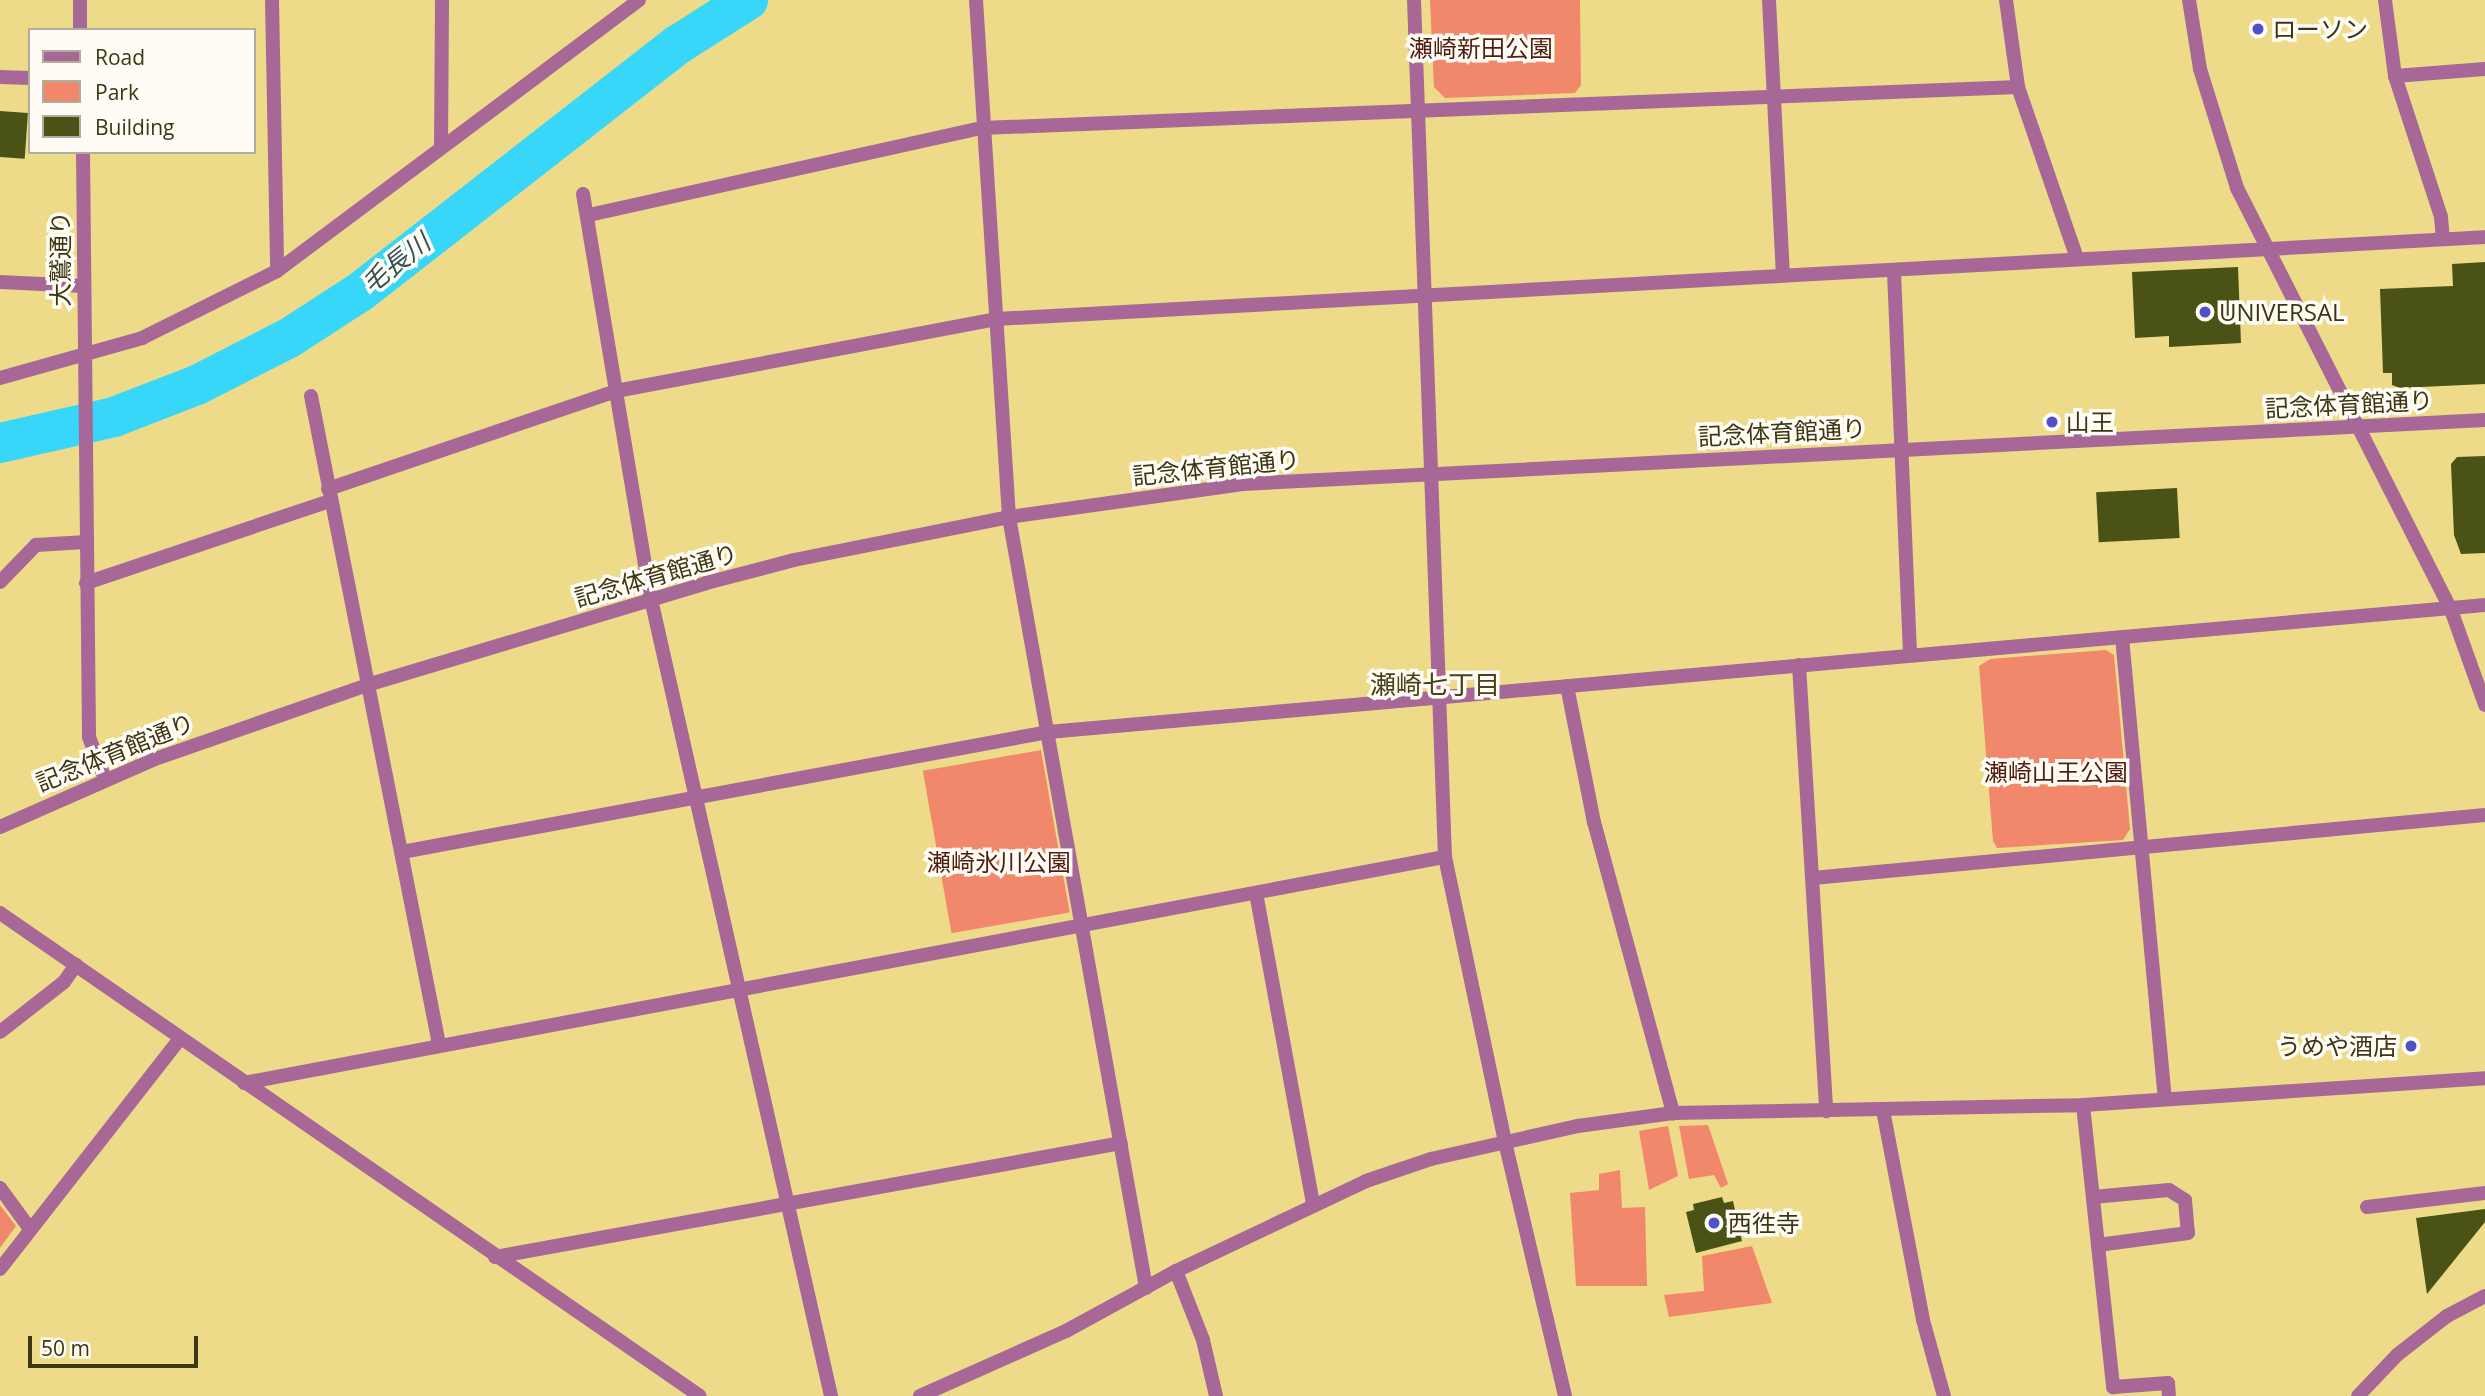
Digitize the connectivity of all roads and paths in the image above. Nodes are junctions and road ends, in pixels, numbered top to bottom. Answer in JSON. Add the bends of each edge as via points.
{"nodes":[{"id":1,"x":80,"y":0,"type":"edge"},
{"id":2,"x":272,"y":0,"type":"edge"},
{"id":3,"x":442,"y":0,"type":"edge"},
{"id":4,"x":639,"y":0,"type":"edge"},
{"id":5,"x":976,"y":0,"type":"edge"},
{"id":6,"x":1414,"y":0,"type":"edge"},
{"id":7,"x":1769,"y":0,"type":"edge"},
{"id":8,"x":2006,"y":0,"type":"edge"},
{"id":9,"x":2189,"y":0,"type":"edge"},
{"id":10,"x":2385,"y":0,"type":"edge"},
{"id":11,"x":80,"y":28,"type":"edge"},
{"id":12,"x":2485,"y":69,"type":"edge"},
{"id":13,"x":2395,"y":76,"type":"junction"},
{"id":14,"x":0,"y":77,"type":"edge"},
{"id":15,"x":28,"y":78,"type":"edge"},
{"id":16,"x":2018,"y":87,"type":"junction"},
{"id":17,"x":1772,"y":99,"type":"junction"},
{"id":18,"x":1418,"y":112,"type":"junction"},
{"id":19,"x":983,"y":128,"type":"junction"},
{"id":20,"x":441,"y":147,"type":"junction"},
{"id":21,"x":83,"y":154,"type":"edge"},
{"id":22,"x":583,"y":194,"type":"dead end"},
{"id":23,"x":589,"y":215,"type":"junction"},
{"id":24,"x":2485,"y":237,"type":"edge"},
{"id":25,"x":2443,"y":239,"type":"junction"},
{"id":26,"x":2266,"y":250,"type":"junction"},
{"id":27,"x":2077,"y":258,"type":"junction"},
{"id":28,"x":277,"y":271,"type":"junction"},
{"id":29,"x":1894,"y":272,"type":"junction"},
{"id":30,"x":1783,"y":276,"type":"junction"},
{"id":31,"x":0,"y":282,"type":"edge"},
{"id":32,"x":83,"y":286,"type":"junction"},
{"id":33,"x":1425,"y":296,"type":"junction"},
{"id":34,"x":997,"y":319,"type":"junction"},
{"id":35,"x":84,"y":361,"type":"junction"},
{"id":36,"x":0,"y":377,"type":"edge"},
{"id":37,"x":616,"y":391,"type":"junction"},
{"id":38,"x":311,"y":396,"type":"dead end"},
{"id":39,"x":2485,"y":419,"type":"edge"},
{"id":40,"x":2357,"y":426,"type":"junction"},
{"id":41,"x":1900,"y":449,"type":"junction"},
{"id":42,"x":1431,"y":473,"type":"junction"},
{"id":43,"x":329,"y":495,"type":"junction"},
{"id":44,"x":1009,"y":517,"type":"junction"},
{"id":45,"x":86,"y":542,"type":"junction"},
{"id":46,"x":0,"y":582,"type":"edge"},
{"id":47,"x":86,"y":583,"type":"junction"},
{"id":48,"x":651,"y":599,"type":"junction"},
{"id":49,"x":2485,"y":605,"type":"edge"},
{"id":50,"x":2450,"y":607,"type":"junction"},
{"id":51,"x":2122,"y":637,"type":"junction"},
{"id":52,"x":1910,"y":653,"type":"junction"},
{"id":53,"x":1799,"y":665,"type":"junction"},
{"id":54,"x":367,"y":685,"type":"junction"},
{"id":55,"x":1567,"y":686,"type":"junction"},
{"id":56,"x":1438,"y":696,"type":"junction"},
{"id":57,"x":2485,"y":705,"type":"edge"},
{"id":58,"x":1048,"y":732,"type":"junction"},
{"id":59,"x":105,"y":779,"type":"junction"},
{"id":60,"x":697,"y":796,"type":"junction"},
{"id":61,"x":2485,"y":816,"type":"edge"},
{"id":62,"x":0,"y":827,"type":"edge"},
{"id":63,"x":2143,"y":848,"type":"junction"},
{"id":64,"x":402,"y":852,"type":"junction"},
{"id":65,"x":1445,"y":857,"type":"junction"},
{"id":66,"x":1813,"y":878,"type":"junction"},
{"id":67,"x":1256,"y":893,"type":"junction"},
{"id":68,"x":0,"y":913,"type":"edge"},
{"id":69,"x":1084,"y":925,"type":"junction"},
{"id":70,"x":76,"y":965,"type":"junction"},
{"id":71,"x":740,"y":988,"type":"junction"},
{"id":72,"x":0,"y":1032,"type":"edge"},
{"id":73,"x":180,"y":1038,"type":"junction"},
{"id":74,"x":439,"y":1044,"type":"junction"},
{"id":75,"x":2485,"y":1078,"type":"edge"},
{"id":76,"x":244,"y":1083,"type":"junction"},
{"id":77,"x":2165,"y":1098,"type":"junction"},
{"id":78,"x":2083,"y":1105,"type":"junction"},
{"id":79,"x":1883,"y":1110,"type":"junction"},
{"id":80,"x":1826,"y":1111,"type":"junction"},
{"id":81,"x":1673,"y":1113,"type":"junction"},
{"id":82,"x":1505,"y":1142,"type":"junction"},
{"id":83,"x":1121,"y":1143,"type":"junction"},
{"id":84,"x":0,"y":1188,"type":"edge"},
{"id":85,"x":2485,"y":1193,"type":"edge"},
{"id":86,"x":2093,"y":1197,"type":"junction"},
{"id":87,"x":1313,"y":1204,"type":"junction"},
{"id":88,"x":789,"y":1205,"type":"junction"},
{"id":89,"x":2367,"y":1207,"type":"dead end"},
{"id":90,"x":30,"y":1229,"type":"junction"},
{"id":91,"x":2098,"y":1245,"type":"junction"},
{"id":92,"x":495,"y":1257,"type":"junction"},
{"id":93,"x":0,"y":1269,"type":"edge"},
{"id":94,"x":1176,"y":1272,"type":"junction"},
{"id":95,"x":1146,"y":1288,"type":"junction"},
{"id":96,"x":2485,"y":1296,"type":"edge"},
{"id":97,"x":2111,"y":1392,"type":"edge"},
{"id":98,"x":700,"y":1396,"type":"edge"},
{"id":99,"x":831,"y":1396,"type":"edge"},
{"id":100,"x":920,"y":1396,"type":"edge"},
{"id":101,"x":1216,"y":1396,"type":"edge"},
{"id":102,"x":1565,"y":1396,"type":"edge"},
{"id":103,"x":1944,"y":1396,"type":"edge"},
{"id":104,"x":2169,"y":1396,"type":"edge"},
{"id":105,"x":2358,"y":1396,"type":"edge"}],
"edges":[{"from":1,"to":11,"type":"street"},
{"from":2,"to":28,"type":"street"},
{"from":3,"to":20,"type":"street"},
{"from":4,"to":20,"type":"street"},
{"from":5,"to":19,"type":"street"},
{"from":6,"to":18,"type":"street"},
{"from":7,"to":17,"type":"street"},
{"from":8,"to":16,"type":"street"},
{"from":9,"to":26,"type":"street","via":[[2200,69],[2220,140]]},
{"from":10,"to":13,"type":"street"},
{"from":12,"to":13,"type":"street"},
{"from":13,"to":25,"type":"street","via":[[2441,217]]},
{"from":14,"to":15,"type":"street"},
{"from":16,"to":17,"type":"street"},
{"from":16,"to":27,"type":"street"},
{"from":17,"to":18,"type":"street"},
{"from":17,"to":30,"type":"street"},
{"from":18,"to":19,"type":"street"},
{"from":18,"to":33,"type":"street"},
{"from":19,"to":23,"type":"street"},
{"from":19,"to":34,"type":"street"},
{"from":20,"to":28,"type":"street"},
{"from":21,"to":32,"type":"street","name":"大鷲通り"},
{"from":22,"to":23,"type":"street"},
{"from":23,"to":37,"type":"street"},
{"from":24,"to":25,"type":"street"},
{"from":25,"to":26,"type":"street"},
{"from":26,"to":27,"type":"street"},
{"from":26,"to":40,"type":"street"},
{"from":27,"to":29,"type":"street"},
{"from":28,"to":35,"type":"street","via":[[176,324]]},
{"from":29,"to":30,"type":"street"},
{"from":29,"to":41,"type":"street"},
{"from":30,"to":33,"type":"street"},
{"from":31,"to":32,"type":"street"},
{"from":32,"to":35,"type":"street","name":"大鷲通り"},
{"from":33,"to":34,"type":"street"},
{"from":33,"to":42,"type":"street"},
{"from":34,"to":37,"type":"street"},
{"from":34,"to":44,"type":"street"},
{"from":35,"to":36,"type":"street"},
{"from":35,"to":45,"type":"street","name":"大鷲通り"},
{"from":37,"to":43,"type":"street"},
{"from":37,"to":48,"type":"street"},
{"from":38,"to":43,"type":"street"},
{"from":39,"to":40,"type":"street","name":"記念体育館通り"},
{"from":40,"to":41,"type":"street","name":"記念体育館通り"},
{"from":40,"to":50,"type":"street"},
{"from":41,"to":42,"type":"street","name":"記念体育館通り"},
{"from":41,"to":52,"type":"street"},
{"from":42,"to":44,"type":"street","name":"記念体育館通り","via":[[1243,484]]},
{"from":42,"to":56,"type":"street"},
{"from":43,"to":47,"type":"street"},
{"from":43,"to":54,"type":"street"},
{"from":44,"to":48,"type":"street","name":"記念体育館通り","via":[[794,560]]},
{"from":44,"to":58,"type":"street"},
{"from":45,"to":46,"type":"street","via":[[36,545]]},
{"from":45,"to":47,"type":"street","name":"大鷲通り"},
{"from":47,"to":59,"type":"street","name":"大鷲通り","via":[[89,737]]},
{"from":48,"to":54,"type":"street","name":"記念体育館通り"},
{"from":48,"to":60,"type":"street"},
{"from":49,"to":50,"type":"street"},
{"from":50,"to":51,"type":"street"},
{"from":50,"to":57,"type":"street"},
{"from":51,"to":52,"type":"street"},
{"from":51,"to":63,"type":"street"},
{"from":52,"to":53,"type":"street"},
{"from":53,"to":55,"type":"street"},
{"from":53,"to":66,"type":"street"},
{"from":54,"to":59,"type":"street","name":"記念体育館通り","via":[[235,728]]},
{"from":54,"to":64,"type":"street"},
{"from":55,"to":56,"type":"street"},
{"from":55,"to":81,"type":"street","via":[[1594,822]]},
{"from":56,"to":58,"type":"street"},
{"from":56,"to":65,"type":"street"},
{"from":58,"to":60,"type":"street"},
{"from":58,"to":69,"type":"street"},
{"from":59,"to":62,"type":"street","name":"記念体育館通り"},
{"from":60,"to":64,"type":"street"},
{"from":60,"to":71,"type":"street"},
{"from":61,"to":63,"type":"street"},
{"from":63,"to":66,"type":"street"},
{"from":63,"to":77,"type":"street"},
{"from":64,"to":74,"type":"street"},
{"from":65,"to":67,"type":"street"},
{"from":65,"to":82,"type":"street"},
{"from":66,"to":80,"type":"street"},
{"from":67,"to":69,"type":"street"},
{"from":67,"to":87,"type":"street"},
{"from":68,"to":70,"type":"street"},
{"from":69,"to":71,"type":"street"},
{"from":69,"to":83,"type":"street"},
{"from":70,"to":72,"type":"street","via":[[64,982]]},
{"from":70,"to":73,"type":"street"},
{"from":71,"to":74,"type":"street"},
{"from":71,"to":88,"type":"street"},
{"from":73,"to":76,"type":"street"},
{"from":73,"to":90,"type":"street"},
{"from":74,"to":76,"type":"street"},
{"from":75,"to":77,"type":"street"},
{"from":76,"to":92,"type":"street"},
{"from":77,"to":78,"type":"street"},
{"from":78,"to":79,"type":"street"},
{"from":78,"to":86,"type":"street"},
{"from":79,"to":80,"type":"street"},
{"from":79,"to":103,"type":"street","via":[[1923,1320]]},
{"from":80,"to":81,"type":"street"},
{"from":81,"to":82,"type":"street"},
{"from":82,"to":87,"type":"street","via":[[1431,1159]]},
{"from":82,"to":102,"type":"street"},
{"from":83,"to":88,"type":"street"},
{"from":83,"to":95,"type":"street"},
{"from":84,"to":90,"type":"street"},
{"from":85,"to":89,"type":"street"},
{"from":86,"to":91,"type":"street"},
{"from":86,"to":91,"type":"street","via":[[2169,1190],[2185,1200],[2188,1233]]},
{"from":87,"to":94,"type":"street"},
{"from":88,"to":92,"type":"street"},
{"from":88,"to":99,"type":"street"},
{"from":90,"to":93,"type":"street"},
{"from":91,"to":97,"type":"street"},
{"from":92,"to":98,"type":"street"},
{"from":94,"to":95,"type":"street"},
{"from":94,"to":101,"type":"street","via":[[1203,1340]]},
{"from":95,"to":100,"type":"street","via":[[1066,1331]]},
{"from":96,"to":105,"type":"street","via":[[2447,1316],[2397,1355]]},
{"from":97,"to":104,"type":"street","via":[[2168,1383]]}]}
